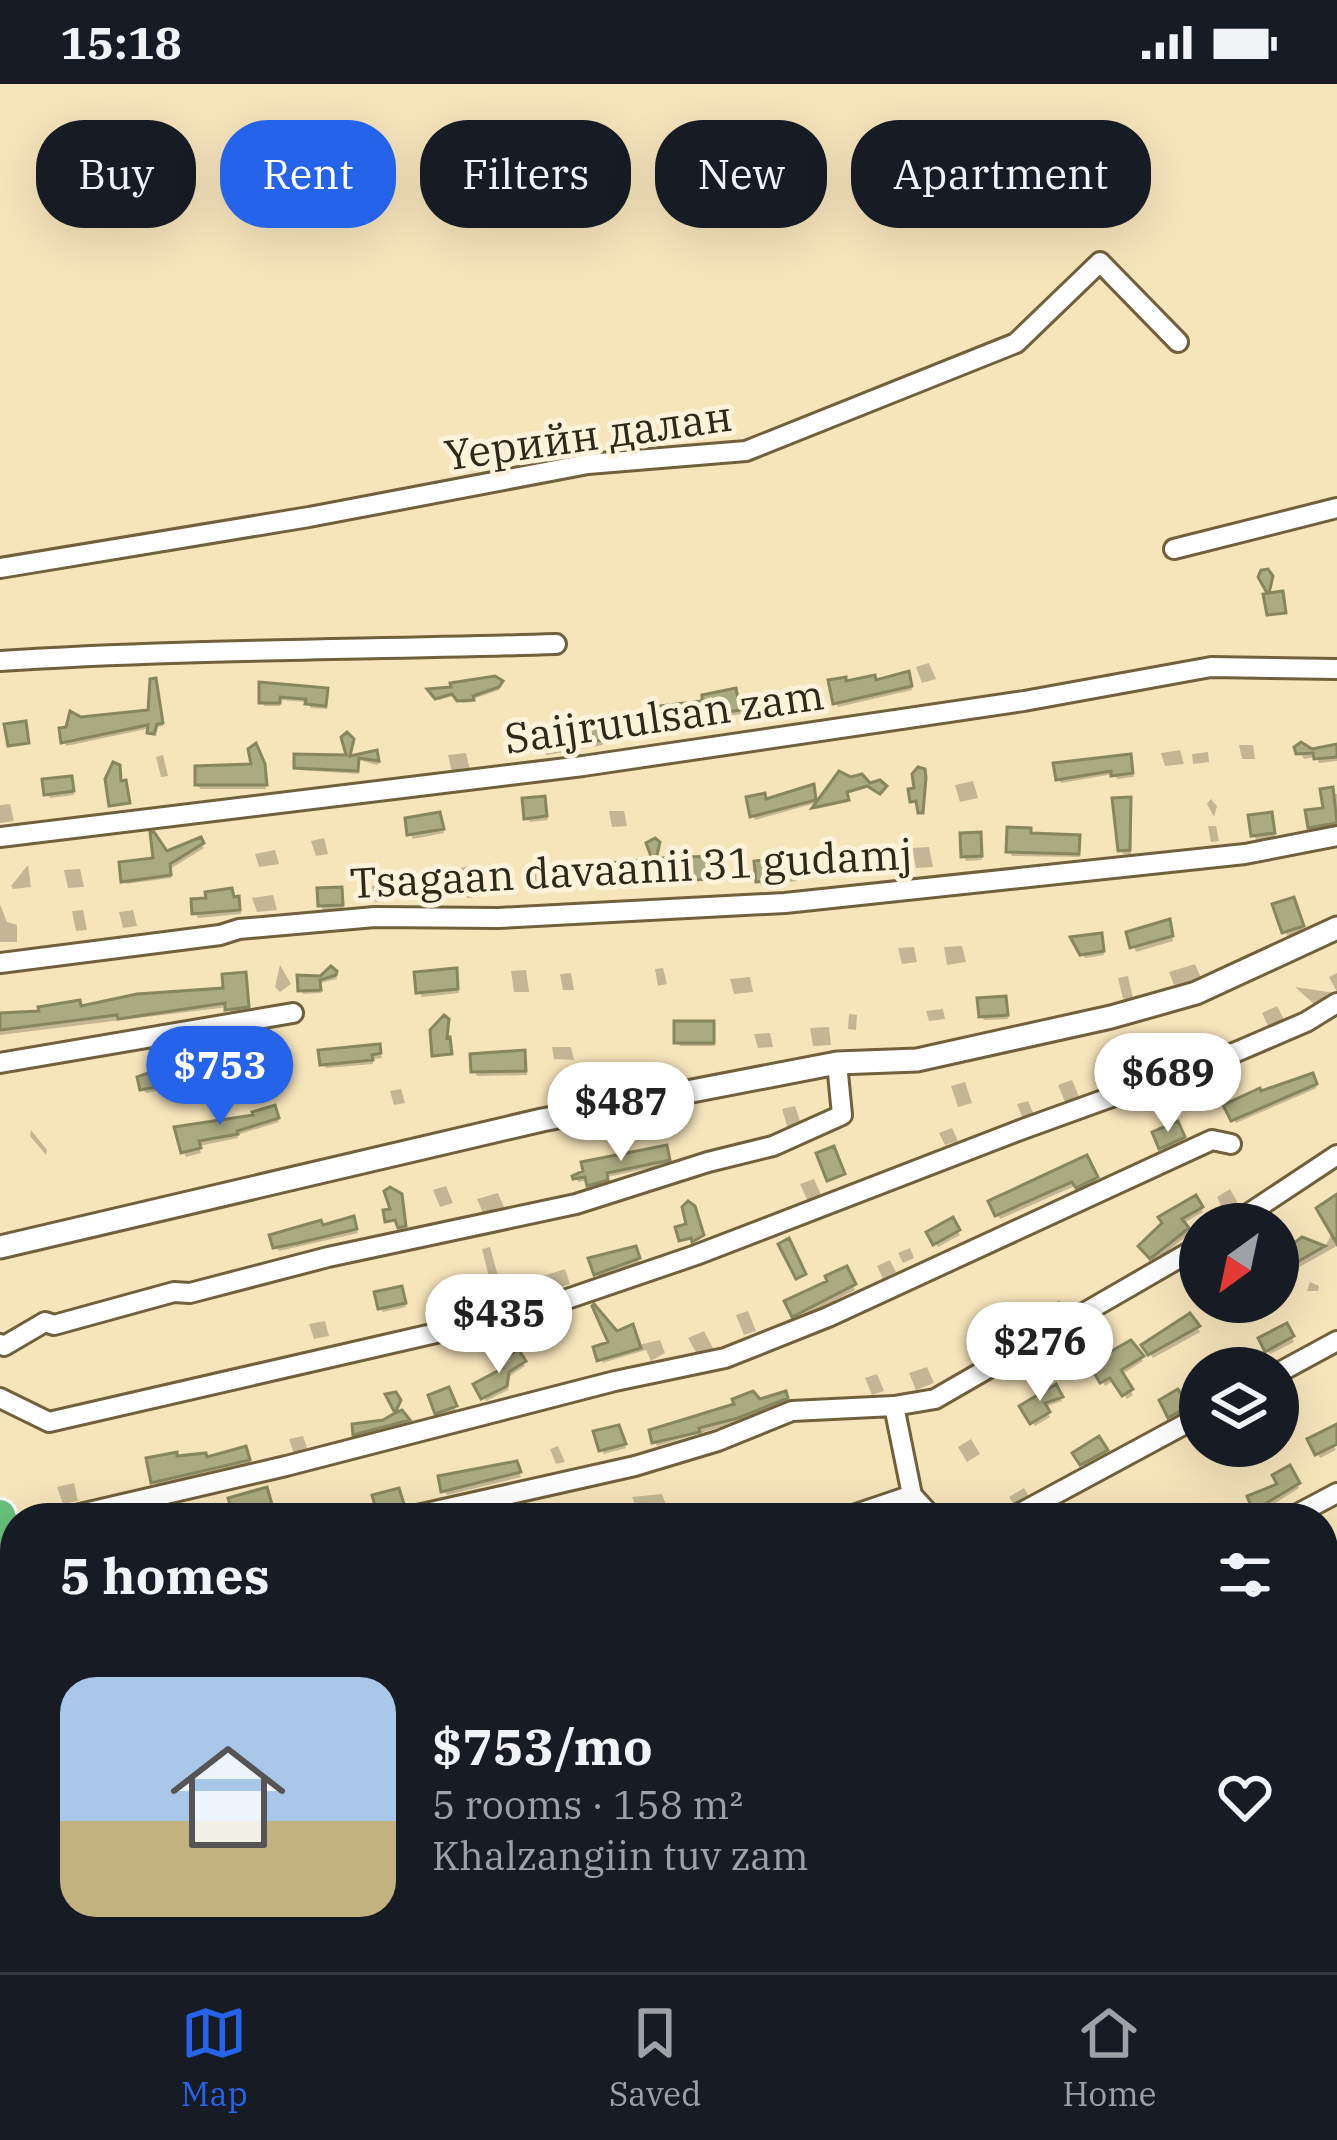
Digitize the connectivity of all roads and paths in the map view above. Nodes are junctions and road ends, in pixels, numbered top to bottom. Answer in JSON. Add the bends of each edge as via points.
{"nodes":[{"id":1,"x":1178,"y":342,"type":"dead end"},
{"id":2,"x":1337,"y":508,"type":"edge"},
{"id":3,"x":1174,"y":549,"type":"dead end"},
{"id":4,"x":0,"y":568,"type":"edge"},
{"id":5,"x":556,"y":644,"type":"dead end"},
{"id":6,"x":0,"y":661,"type":"edge"},
{"id":7,"x":1337,"y":669,"type":"edge"},
{"id":8,"x":1337,"y":836,"type":"edge"},
{"id":9,"x":0,"y":837,"type":"edge"},
{"id":10,"x":1337,"y":928,"type":"edge"},
{"id":11,"x":0,"y":963,"type":"edge"},
{"id":12,"x":1337,"y":1003,"type":"edge"},
{"id":13,"x":293,"y":1012,"type":"dead end"},
{"id":14,"x":0,"y":1063,"type":"edge"},
{"id":15,"x":837,"y":1063,"type":"junction"},
{"id":16,"x":1232,"y":1144,"type":"dead end"},
{"id":17,"x":1337,"y":1155,"type":"edge"},
{"id":18,"x":1265,"y":1203,"type":"edge"},
{"id":19,"x":0,"y":1247,"type":"edge"},
{"id":20,"x":1179,"y":1258,"type":"edge"},
{"id":21,"x":1337,"y":1341,"type":"edge"},
{"id":22,"x":0,"y":1344,"type":"edge"},
{"id":23,"x":1299,"y":1362,"type":"edge"},
{"id":24,"x":0,"y":1398,"type":"edge"},
{"id":25,"x":894,"y":1406,"type":"junction"},
{"id":26,"x":1179,"y":1426,"type":"edge"},
{"id":27,"x":913,"y":1495,"type":"junction"},
{"id":28,"x":127,"y":1503,"type":"edge"},
{"id":29,"x":470,"y":1503,"type":"edge"},
{"id":30,"x":889,"y":1503,"type":"edge"},
{"id":31,"x":920,"y":1503,"type":"edge"},
{"id":32,"x":1039,"y":1503,"type":"edge"}],
"edges":[{"from":1,"to":4,"type":"street","name":"Үерийн далан","via":[[1100,262],[1016,343],[746,451],[588,464]]},
{"from":2,"to":3,"type":"street"},
{"from":5,"to":6,"type":"street"},
{"from":7,"to":9,"type":"street","name":"Saijruulsan zam","via":[[1211,667],[583,766]]},
{"from":8,"to":11,"type":"street","name":"Tsagaan davaanii 31 gudamj","via":[[1245,854],[784,903],[375,917]]},
{"from":10,"to":15,"type":"street","via":[[1196,993],[1111,1017],[917,1060]]},
{"from":12,"to":24,"type":"street","via":[[1237,1052],[532,1311],[49,1422]]},
{"from":13,"to":14,"type":"street"},
{"from":15,"to":19,"type":"street","via":[[520,1125]]},
{"from":15,"to":22,"type":"street","via":[[842,1115],[773,1146],[576,1204],[45,1322]]},
{"from":16,"to":28,"type":"street","via":[[1212,1140],[725,1358]]},
{"from":17,"to":18,"type":"street"},
{"from":20,"to":25,"type":"street","via":[[935,1400]]},
{"from":21,"to":23,"type":"street"},
{"from":25,"to":27,"type":"street"},
{"from":25,"to":29,"type":"street","via":[[792,1411],[634,1466]]},
{"from":26,"to":32,"type":"street"},
{"from":27,"to":30,"type":"street"},
{"from":27,"to":31,"type":"street"}]}
